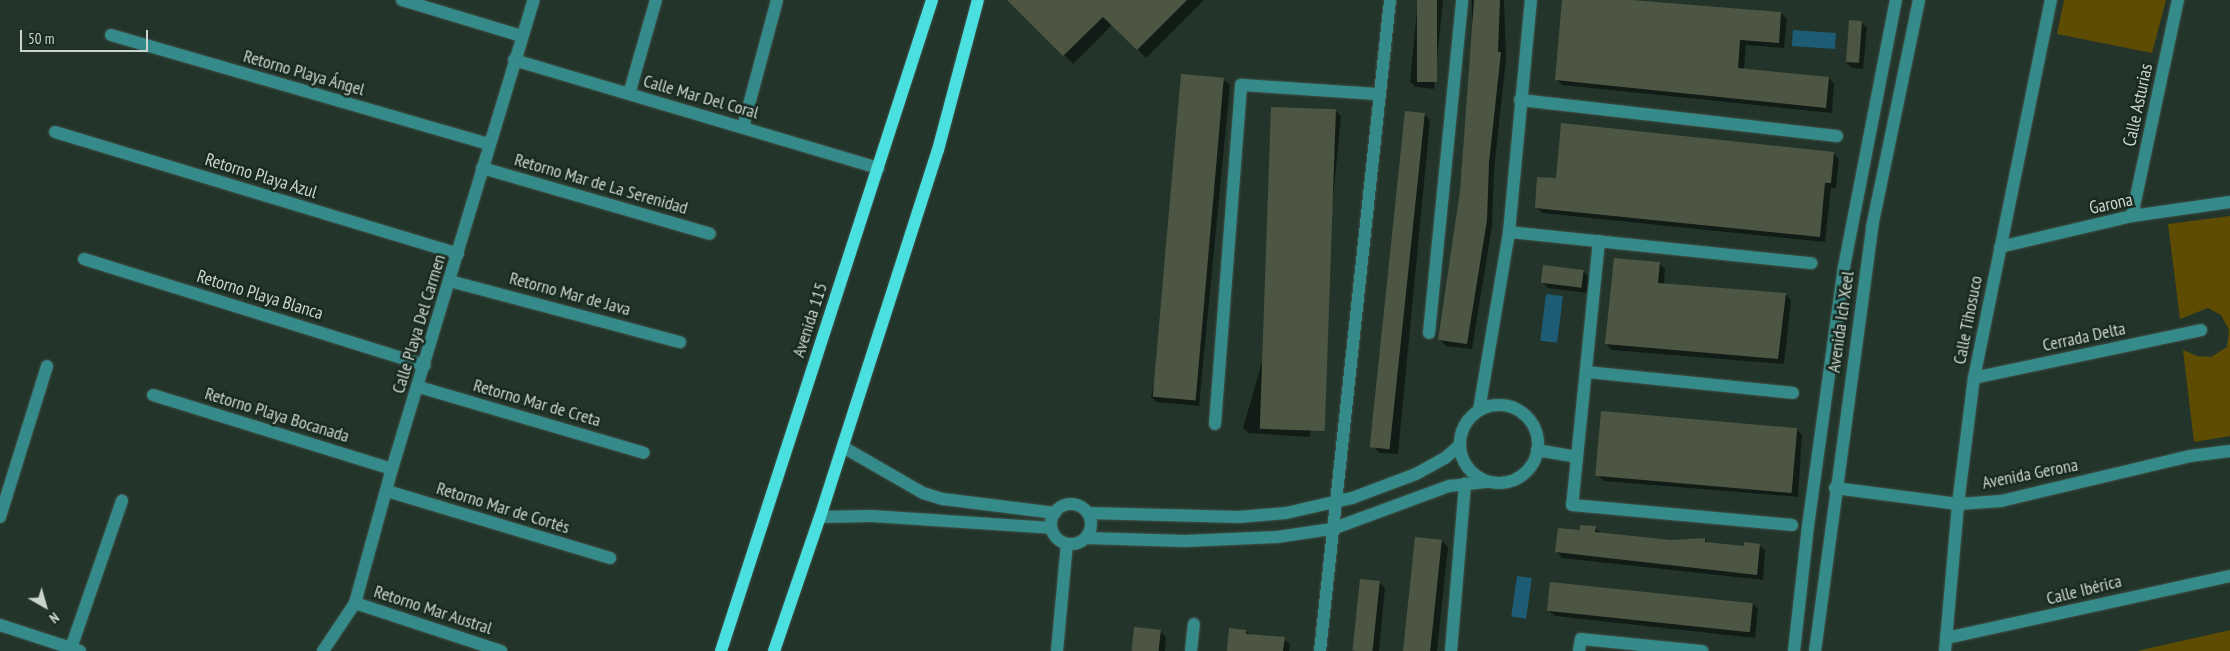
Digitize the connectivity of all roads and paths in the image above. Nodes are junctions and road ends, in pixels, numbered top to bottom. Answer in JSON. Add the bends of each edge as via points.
{"nodes":[{"id":1,"x":402,"y":0,"type":"edge"},
{"id":2,"x":534,"y":0,"type":"edge"},
{"id":3,"x":656,"y":0,"type":"edge"},
{"id":4,"x":777,"y":0,"type":"edge"},
{"id":5,"x":932,"y":0,"type":"edge"},
{"id":6,"x":978,"y":0,"type":"edge"},
{"id":7,"x":1390,"y":0,"type":"edge"},
{"id":8,"x":1462,"y":0,"type":"edge"},
{"id":9,"x":1531,"y":0,"type":"edge"},
{"id":10,"x":1896,"y":0,"type":"edge"},
{"id":11,"x":1919,"y":0,"type":"edge"},
{"id":12,"x":2051,"y":0,"type":"edge"},
{"id":13,"x":2178,"y":0,"type":"edge"},
{"id":14,"x":111,"y":35,"type":"dead end"},
{"id":15,"x":521,"y":36,"type":"junction"},
{"id":16,"x":514,"y":60,"type":"junction"},
{"id":17,"x":629,"y":94,"type":"junction"},
{"id":18,"x":1378,"y":94,"type":"junction"},
{"id":19,"x":1520,"y":100,"type":"junction"},
{"id":20,"x":743,"y":127,"type":"junction"},
{"id":21,"x":55,"y":132,"type":"dead end"},
{"id":22,"x":1836,"y":136,"type":"dead end"},
{"id":23,"x":488,"y":144,"type":"junction"},
{"id":24,"x":482,"y":168,"type":"junction"},
{"id":25,"x":878,"y":168,"type":"junction"},
{"id":26,"x":2230,"y":202,"type":"edge"},
{"id":27,"x":2132,"y":216,"type":"junction"},
{"id":28,"x":1510,"y":232,"type":"junction"},
{"id":29,"x":710,"y":234,"type":"dead end"},
{"id":30,"x":1599,"y":241,"type":"junction"},
{"id":31,"x":2000,"y":247,"type":"junction"},
{"id":32,"x":458,"y":254,"type":"junction"},
{"id":33,"x":84,"y":259,"type":"dead end"},
{"id":34,"x":1811,"y":263,"type":"dead end"},
{"id":35,"x":450,"y":281,"type":"junction"},
{"id":36,"x":2201,"y":330,"type":"dead end"},
{"id":37,"x":1429,"y":333,"type":"dead end"},
{"id":38,"x":680,"y":342,"type":"dead end"},
{"id":39,"x":425,"y":365,"type":"junction"},
{"id":40,"x":47,"y":366,"type":"dead end"},
{"id":41,"x":1587,"y":372,"type":"junction"},
{"id":42,"x":1974,"y":378,"type":"junction"},
{"id":43,"x":419,"y":387,"type":"junction"},
{"id":44,"x":1793,"y":394,"type":"dead end"},
{"id":45,"x":153,"y":395,"type":"dead end"},
{"id":46,"x":1479,"y":410,"type":"junction"},
{"id":47,"x":1215,"y":424,"type":"dead end"},
{"id":48,"x":1460,"y":444,"type":"junction"},
{"id":49,"x":843,"y":447,"type":"junction"},
{"id":50,"x":1537,"y":450,"type":"junction"},
{"id":51,"x":2230,"y":450,"type":"edge"},
{"id":52,"x":644,"y":453,"type":"dead end"},
{"id":53,"x":1576,"y":457,"type":"junction"},
{"id":54,"x":392,"y":469,"type":"junction"},
{"id":55,"x":1486,"y":482,"type":"junction"},
{"id":56,"x":1465,"y":484,"type":"junction"},
{"id":57,"x":1835,"y":488,"type":"junction"},
{"id":58,"x":387,"y":491,"type":"junction"},
{"id":59,"x":122,"y":501,"type":"dead end"},
{"id":60,"x":1336,"y":502,"type":"junction"},
{"id":61,"x":1958,"y":504,"type":"junction"},
{"id":62,"x":1055,"y":513,"type":"junction"},
{"id":63,"x":1088,"y":513,"type":"junction"},
{"id":64,"x":0,"y":517,"type":"edge"},
{"id":65,"x":820,"y":517,"type":"junction"},
{"id":66,"x":1792,"y":525,"type":"dead end"},
{"id":67,"x":1051,"y":528,"type":"junction"},
{"id":68,"x":1332,"y":529,"type":"junction"},
{"id":69,"x":1086,"y":538,"type":"junction"},
{"id":70,"x":1067,"y":544,"type":"junction"},
{"id":71,"x":610,"y":558,"type":"dead end"},
{"id":72,"x":2230,"y":576,"type":"edge"},
{"id":73,"x":355,"y":603,"type":"junction"},
{"id":74,"x":1194,"y":624,"type":"dead end"},
{"id":75,"x":0,"y":625,"type":"edge"},
{"id":76,"x":1946,"y":644,"type":"edge"},
{"id":77,"x":75,"y":649,"type":"edge"},
{"id":78,"x":324,"y":651,"type":"edge"},
{"id":79,"x":501,"y":651,"type":"edge"},
{"id":80,"x":720,"y":651,"type":"edge"},
{"id":81,"x":774,"y":651,"type":"edge"},
{"id":82,"x":1057,"y":651,"type":"edge"},
{"id":83,"x":1191,"y":651,"type":"edge"},
{"id":84,"x":1320,"y":651,"type":"edge"},
{"id":85,"x":1451,"y":651,"type":"edge"},
{"id":86,"x":1579,"y":651,"type":"edge"},
{"id":87,"x":1702,"y":651,"type":"edge"},
{"id":88,"x":1794,"y":651,"type":"edge"},
{"id":89,"x":1816,"y":651,"type":"edge"}],
"edges":[{"from":1,"to":15,"type":"street"},
{"from":2,"to":15,"type":"street","name":"Calle Playa Del Carmen"},
{"from":3,"to":17,"type":"street"},
{"from":4,"to":20,"type":"street"},
{"from":5,"to":25,"type":"main road","name":"Avenida 115"},
{"from":6,"to":49,"type":"main road","via":[[938,150]]},
{"from":7,"to":18,"type":"street"},
{"from":8,"to":37,"type":"street"},
{"from":9,"to":19,"type":"street"},
{"from":10,"to":88,"type":"street","via":[[1844,268]]},
{"from":11,"to":57,"type":"street","name":"Avenida Ich Xeel","via":[[1872,226]]},
{"from":12,"to":31,"type":"street","name":"Calle Tihosuco"},
{"from":13,"to":27,"type":"street","name":"Calle Asturias"},
{"from":14,"to":23,"type":"street","name":"Retorno Playa Ángel"},
{"from":15,"to":16,"type":"street","name":"Calle Playa Del Carmen"},
{"from":16,"to":17,"type":"street","name":"Calle Mar Del Coral"},
{"from":16,"to":23,"type":"street","name":"Calle Playa Del Carmen"},
{"from":17,"to":20,"type":"street","name":"Calle Mar Del Coral"},
{"from":18,"to":47,"type":"street","via":[[1241,86]]},
{"from":18,"to":60,"type":"street"},
{"from":19,"to":22,"type":"street"},
{"from":19,"to":28,"type":"street"},
{"from":20,"to":25,"type":"street","name":"Calle Mar Del Coral"},
{"from":21,"to":32,"type":"street","name":"Retorno Playa Azul"},
{"from":23,"to":24,"type":"street","name":"Calle Playa Del Carmen"},
{"from":24,"to":29,"type":"street","name":"Retorno Mar de La Serenidad"},
{"from":24,"to":32,"type":"street","name":"Calle Playa Del Carmen"},
{"from":25,"to":80,"type":"main road","name":"Avenida 115"},
{"from":26,"to":27,"type":"street","name":"Garona"},
{"from":27,"to":31,"type":"street","name":"Garona"},
{"from":28,"to":30,"type":"street"},
{"from":28,"to":46,"type":"street"},
{"from":30,"to":34,"type":"street"},
{"from":30,"to":41,"type":"street"},
{"from":31,"to":42,"type":"street","name":"Calle Tihosuco"},
{"from":32,"to":35,"type":"street","name":"Calle Playa Del Carmen"},
{"from":33,"to":39,"type":"street","name":"Retorno Playa Blanca"},
{"from":35,"to":38,"type":"street","name":"Retorno Mar de Java"},
{"from":35,"to":39,"type":"street","name":"Calle Playa Del Carmen"},
{"from":36,"to":42,"type":"street","name":"Cerrada Delta"},
{"from":39,"to":43,"type":"street","name":"Calle Playa Del Carmen"},
{"from":40,"to":64,"type":"street"},
{"from":41,"to":44,"type":"street"},
{"from":41,"to":53,"type":"street"},
{"from":42,"to":61,"type":"street","name":"Calle Tihosuco"},
{"from":43,"to":52,"type":"street","name":"Retorno Mar de Creta"},
{"from":43,"to":54,"type":"street","name":"Calle Playa Del Carmen"},
{"from":45,"to":54,"type":"street","name":"Retorno Playa Bocanada"},
{"from":46,"to":48,"type":"street","via":[[1469,419]]},
{"from":46,"to":50,"type":"street","via":[[1492,406],[1518,410],[1536,430]]},
{"from":48,"to":55,"type":"street","via":[[1467,468]]},
{"from":48,"to":60,"type":"street","via":[[1444,458],[1416,474]]},
{"from":49,"to":62,"type":"street","via":[[923,493]]},
{"from":49,"to":65,"type":"main road"},
{"from":50,"to":53,"type":"street"},
{"from":50,"to":55,"type":"street","via":[[1530,468],[1521,477],[1498,484]]},
{"from":51,"to":61,"type":"street","name":"Avenida Gerona","via":[[2190,456],[2001,501]]},
{"from":53,"to":66,"type":"street","via":[[1572,505]]},
{"from":54,"to":58,"type":"street","name":"Calle Playa Del Carmen"},
{"from":55,"to":56,"type":"street"},
{"from":56,"to":68,"type":"street","via":[[1449,486]]},
{"from":56,"to":85,"type":"street"},
{"from":57,"to":61,"type":"street","name":"Avenida Gerona"},
{"from":57,"to":89,"type":"street","name":"Avenida Ich Xeel"},
{"from":58,"to":71,"type":"street","name":"Retorno Mar de Cortés"},
{"from":58,"to":73,"type":"street","name":"Calle Playa Del Carmen"},
{"from":59,"to":77,"type":"street"},
{"from":60,"to":63,"type":"street","via":[[1239,517]]},
{"from":60,"to":68,"type":"street"},
{"from":61,"to":76,"type":"street","name":"Calle Tihosuco"},
{"from":62,"to":63,"type":"street","via":[[1071,504]]},
{"from":62,"to":67,"type":"street"},
{"from":63,"to":69,"type":"street","via":[[1092,526]]},
{"from":65,"to":67,"type":"street","via":[[872,516]]},
{"from":65,"to":81,"type":"main road"},
{"from":67,"to":70,"type":"street","via":[[1057,538]]},
{"from":68,"to":69,"type":"street","via":[[1278,536],[1185,541]]},
{"from":68,"to":84,"type":"street"},
{"from":69,"to":70,"type":"street"},
{"from":70,"to":82,"type":"street"},
{"from":72,"to":76,"type":"street","name":"Calle Ibérica"},
{"from":73,"to":78,"type":"street","name":"Calle Playa Del Carmen"},
{"from":73,"to":79,"type":"street","name":"Retorno Mar Austral"},
{"from":74,"to":83,"type":"street"},
{"from":75,"to":77,"type":"street"},
{"from":86,"to":87,"type":"street","via":[[1581,639]]}]}
